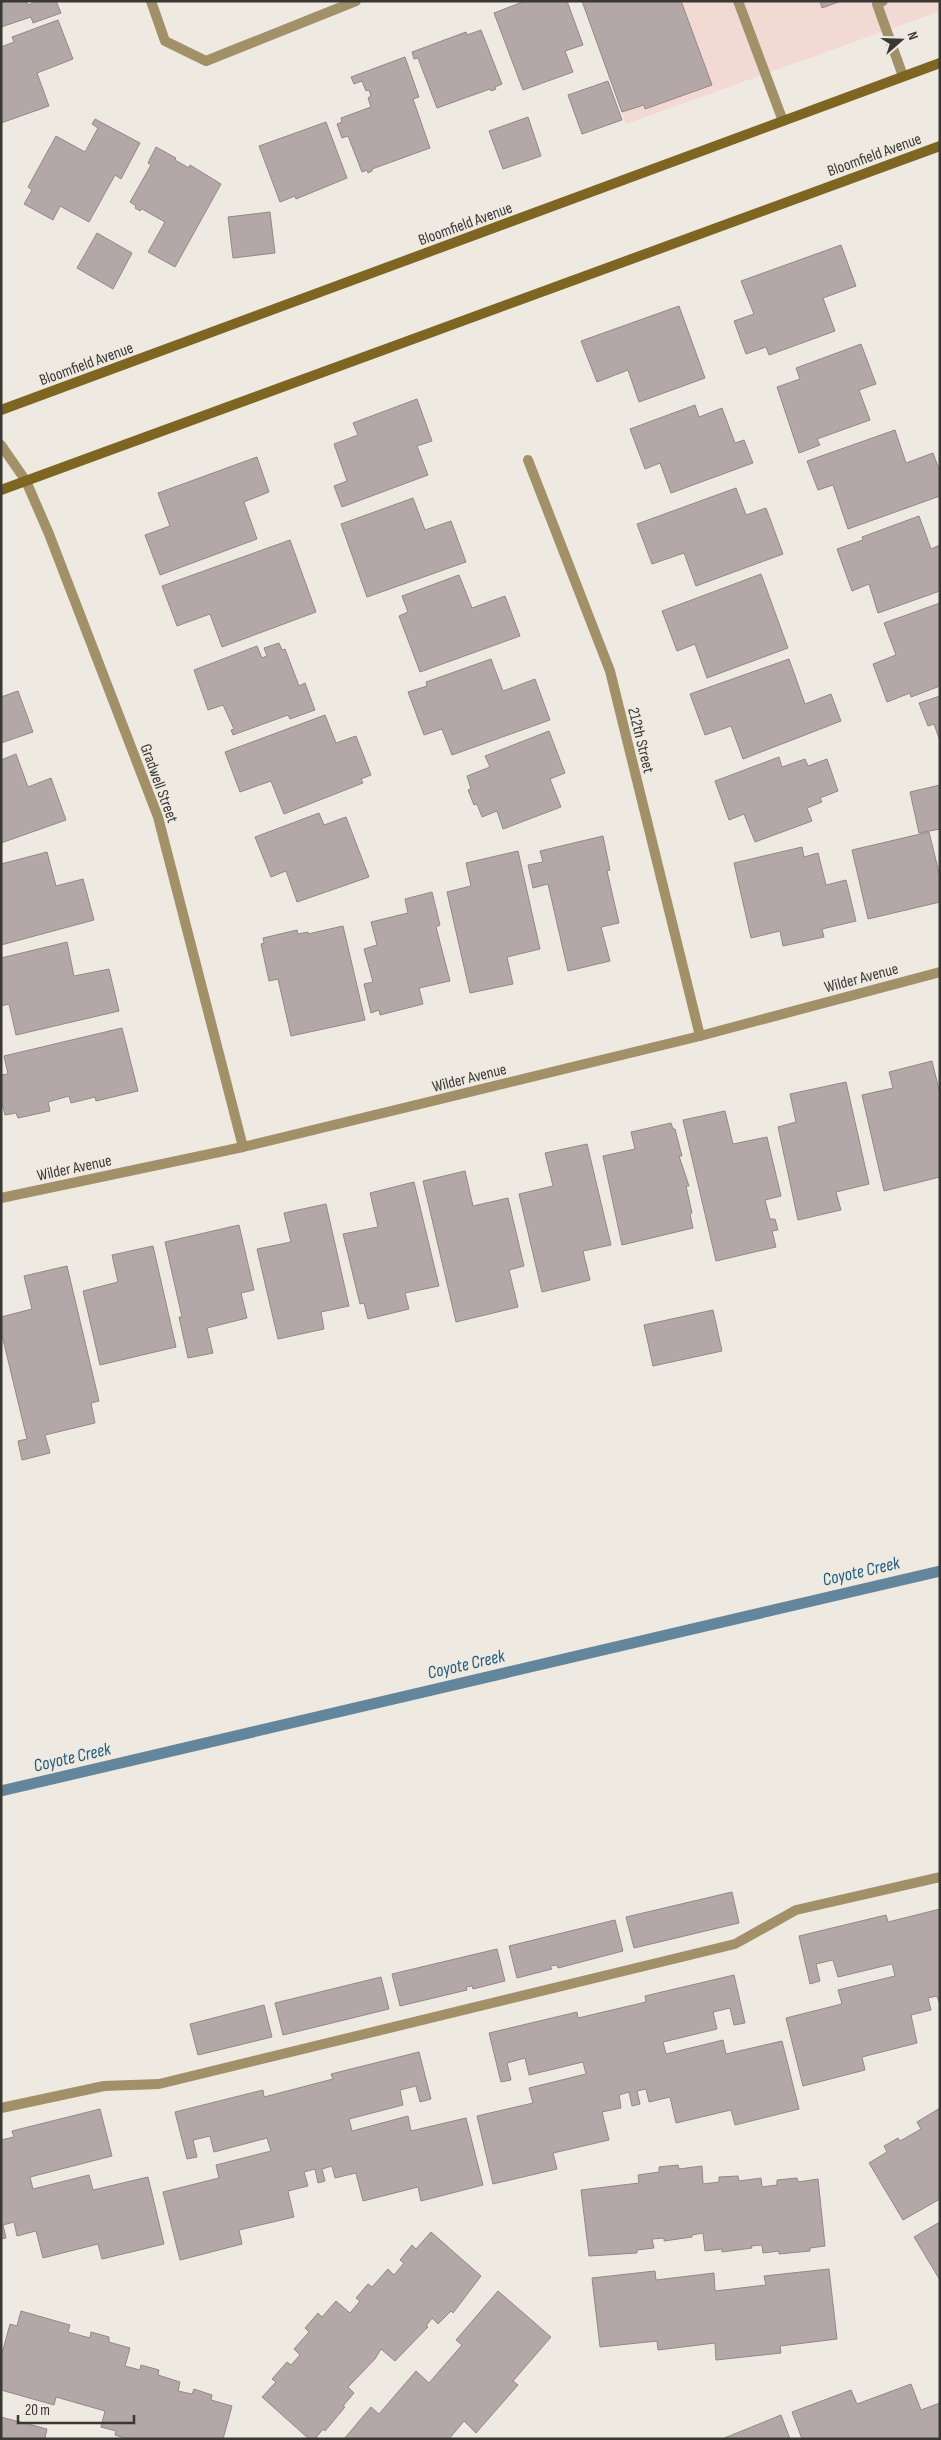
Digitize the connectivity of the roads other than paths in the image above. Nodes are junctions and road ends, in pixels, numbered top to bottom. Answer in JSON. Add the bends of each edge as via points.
{"nodes":[{"id":1,"x":151,"y":1,"type":"edge"},
{"id":2,"x":356,"y":1,"type":"edge"},
{"id":3,"x":738,"y":1,"type":"edge"},
{"id":4,"x":883,"y":1,"type":"edge"},
{"id":5,"x":940,"y":63,"type":"edge"},
{"id":6,"x":903,"y":76,"type":"junction"},
{"id":7,"x":783,"y":121,"type":"junction"},
{"id":8,"x":940,"y":146,"type":"edge"},
{"id":9,"x":1,"y":410,"type":"edge"},
{"id":10,"x":1,"y":446,"type":"edge"},
{"id":11,"x":528,"y":460,"type":"dead end"},
{"id":12,"x":26,"y":481,"type":"junction"},
{"id":13,"x":1,"y":490,"type":"edge"},
{"id":14,"x":940,"y":972,"type":"edge"},
{"id":15,"x":700,"y":1036,"type":"junction"},
{"id":16,"x":243,"y":1147,"type":"junction"},
{"id":17,"x":1,"y":1198,"type":"edge"},
{"id":18,"x":940,"y":1877,"type":"edge"},
{"id":19,"x":1,"y":2108,"type":"edge"}],
"edges":[{"from":1,"to":2,"type":"street","via":[[165,41],[206,61]]},
{"from":3,"to":7,"type":"street"},
{"from":4,"to":6,"type":"street","via":[[877,4]]},
{"from":5,"to":6,"type":"street","name":"Bloomfield Avenue"},
{"from":6,"to":7,"type":"street","name":"Bloomfield Avenue"},
{"from":7,"to":9,"type":"street","name":"Bloomfield Avenue"},
{"from":8,"to":12,"type":"street","name":"Bloomfield Avenue"},
{"from":10,"to":12,"type":"street","name":"Gradwell Street"},
{"from":11,"to":15,"type":"street","name":"212th Street","via":[[610,671]]},
{"from":12,"to":13,"type":"street","name":"Bloomfield Avenue"},
{"from":12,"to":16,"type":"street","name":"Gradwell Street","via":[[158,817]]},
{"from":14,"to":15,"type":"street","name":"Wilder Avenue"},
{"from":15,"to":16,"type":"street","name":"Wilder Avenue"},
{"from":16,"to":17,"type":"street","name":"Wilder Avenue"},
{"from":18,"to":19,"type":"street","via":[[796,1910],[735,1944],[159,2084],[104,2086]]}]}
